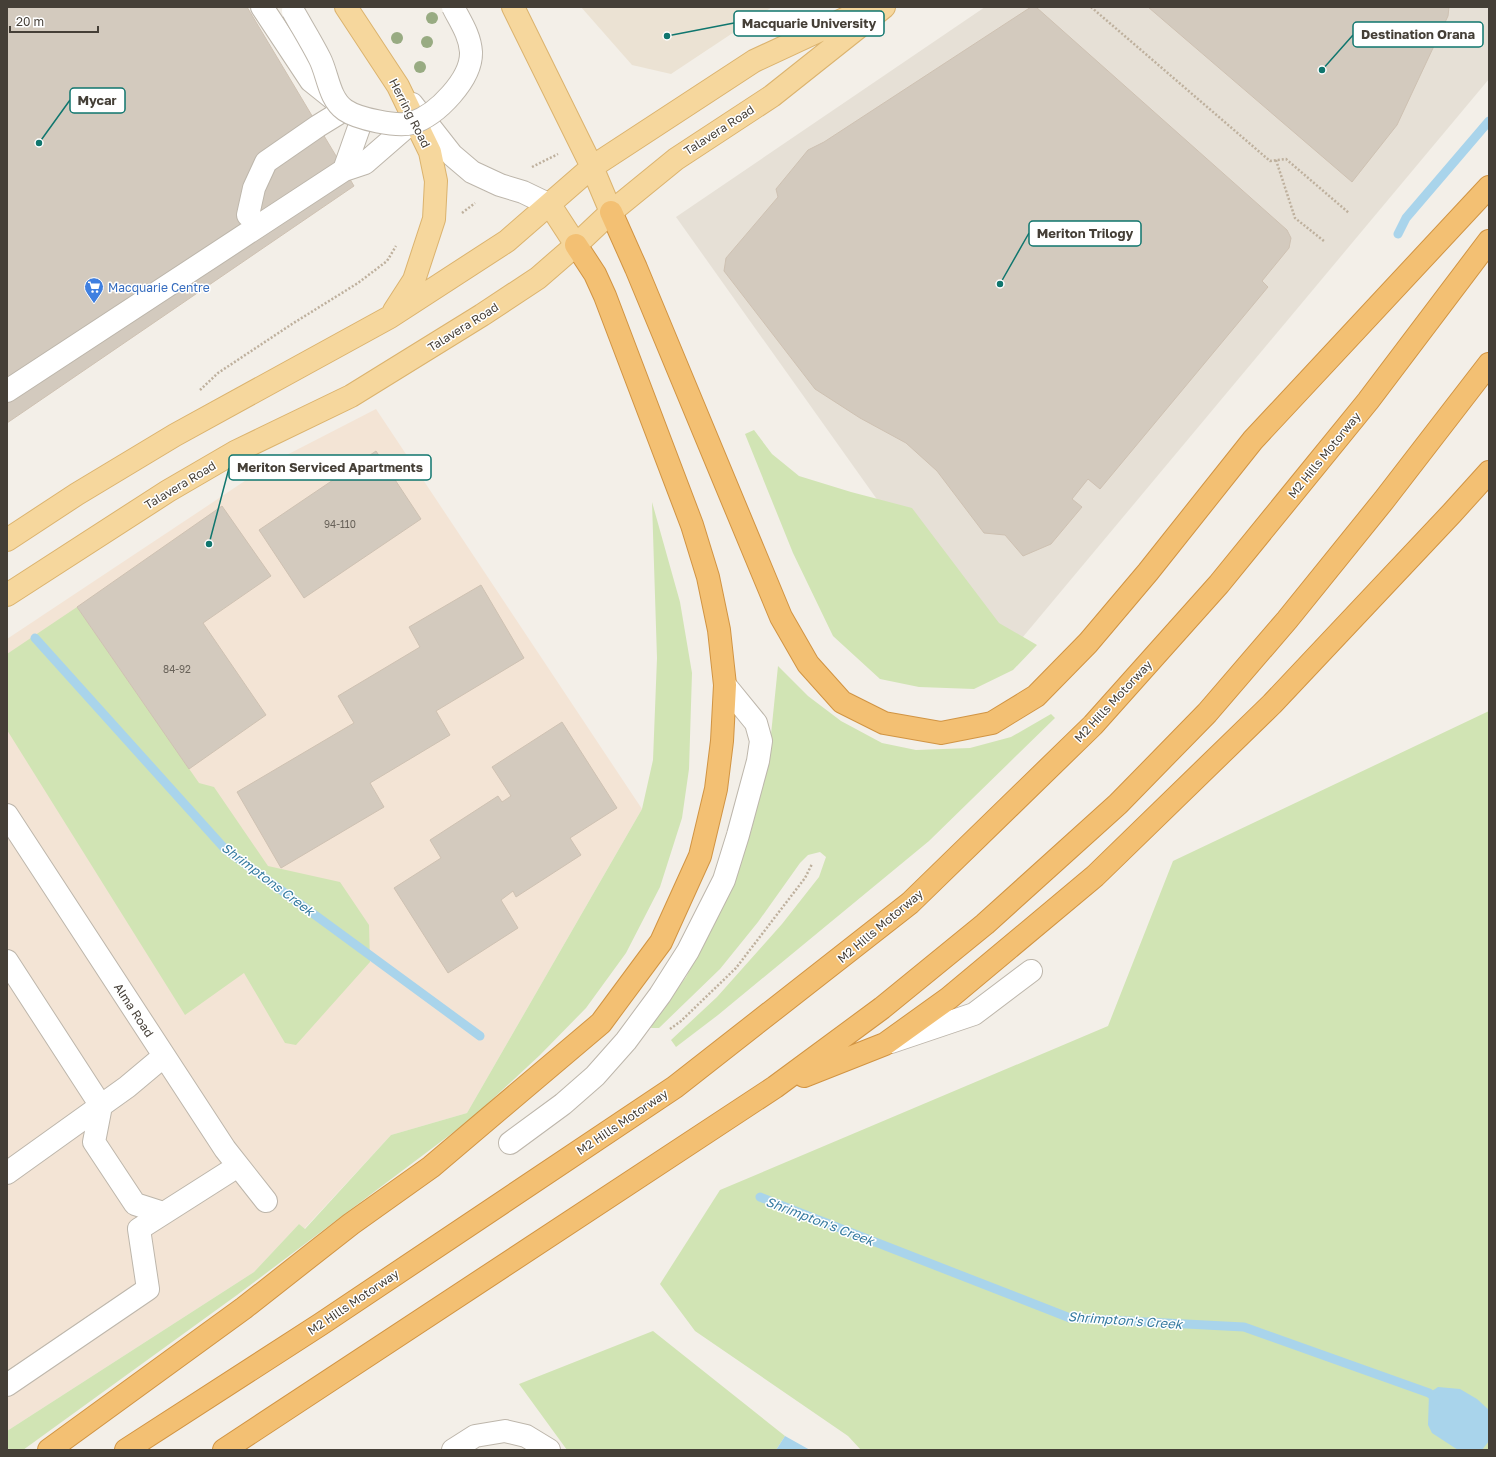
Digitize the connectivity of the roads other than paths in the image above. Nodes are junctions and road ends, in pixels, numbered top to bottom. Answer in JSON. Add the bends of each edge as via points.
{"nodes":[{"id":1,"x":262,"y":7,"type":"edge"},
{"id":2,"x":346,"y":7,"type":"edge"},
{"id":3,"x":453,"y":7,"type":"edge"},
{"id":4,"x":513,"y":7,"type":"edge"},
{"id":5,"x":870,"y":7,"type":"edge"},
{"id":6,"x":884,"y":7,"type":"edge"},
{"id":7,"x":292,"y":9,"type":"edge"},
{"id":8,"x":398,"y":86,"type":"junction"},
{"id":9,"x":348,"y":110,"type":"junction"},
{"id":10,"x":411,"y":123,"type":"junction"},
{"id":11,"x":592,"y":167,"type":"junction"},
{"id":12,"x":344,"y":170,"type":"junction"},
{"id":13,"x":1489,"y":186,"type":"edge"},
{"id":14,"x":550,"y":205,"type":"junction"},
{"id":15,"x":611,"y":212,"type":"junction"},
{"id":16,"x":248,"y":215,"type":"dead end"},
{"id":17,"x":1489,"y":241,"type":"edge"},
{"id":18,"x":576,"y":245,"type":"junction"},
{"id":19,"x":390,"y":317,"type":"junction"},
{"id":20,"x":1489,"y":364,"type":"edge"},
{"id":21,"x":7,"y":391,"type":"edge"},
{"id":22,"x":1489,"y":472,"type":"edge"},
{"id":23,"x":7,"y":540,"type":"edge"},
{"id":24,"x":7,"y":595,"type":"edge"},
{"id":25,"x":725,"y":685,"type":"junction"},
{"id":26,"x":7,"y":815,"type":"edge"},
{"id":27,"x":7,"y":961,"type":"edge"},
{"id":28,"x":1031,"y":971,"type":"dead end"},
{"id":29,"x":885,"y":1044,"type":"junction"},
{"id":30,"x":164,"y":1056,"type":"junction"},
{"id":31,"x":775,"y":1087,"type":"junction"},
{"id":32,"x":101,"y":1106,"type":"junction"},
{"id":33,"x":510,"y":1144,"type":"dead end"},
{"id":34,"x":238,"y":1166,"type":"junction"},
{"id":35,"x":7,"y":1173,"type":"edge"},
{"id":36,"x":266,"y":1201,"type":"dead end"},
{"id":37,"x":163,"y":1213,"type":"junction"},
{"id":38,"x":7,"y":1385,"type":"edge"},
{"id":39,"x":50,"y":1450,"type":"edge"},
{"id":40,"x":126,"y":1450,"type":"edge"},
{"id":41,"x":224,"y":1450,"type":"edge"},
{"id":42,"x":453,"y":1450,"type":"edge"},
{"id":43,"x":549,"y":1450,"type":"edge"}],
"edges":[{"from":1,"to":9,"type":"street","via":[[311,80]]},
{"from":2,"to":8,"type":"main road","name":"Herring Road"},
{"from":3,"to":10,"type":"street","bridge":true,"via":[[469,39],[469,65],[464,78],[451,95]]},
{"from":4,"to":11,"type":"main road"},
{"from":5,"to":11,"type":"main road","via":[[754,61]]},
{"from":6,"to":15,"type":"main road","name":"Talavera Road","via":[[772,96],[676,158]]},
{"from":7,"to":9,"type":"street","bridge":true},
{"from":8,"to":14,"type":"street","via":[[452,155],[472,172]]},
{"from":8,"to":19,"type":"main road","name":"Herring Road","via":[[430,152],[436,181],[434,219],[414,280]]},
{"from":9,"to":10,"type":"street","bridge":true,"via":[[383,123]]},
{"from":9,"to":12,"type":"street"},
{"from":9,"to":16,"type":"street","via":[[318,126],[266,162],[254,188]]},
{"from":10,"to":12,"type":"street","via":[[365,164]]},
{"from":11,"to":14,"type":"main road"},
{"from":11,"to":15,"type":"main road"},
{"from":12,"to":21,"type":"street"},
{"from":13,"to":15,"type":"highway","via":[[1253,440],[1093,637],[1036,696],[992,723],[941,733],[884,722],[842,702],[808,664],[781,617]]},
{"from":14,"to":18,"type":"main road"},
{"from":14,"to":19,"type":"main road","via":[[508,241]]},
{"from":15,"to":18,"type":"main road","name":"Talavera Road"},
{"from":17,"to":40,"type":"highway","name":"M2 Hills Motorway","via":[[1368,401],[1219,584],[1093,726],[910,904],[675,1087],[321,1324]]},
{"from":18,"to":24,"type":"main road","name":"Talavera Road","via":[[538,278],[351,396],[235,452],[168,491]]},
{"from":18,"to":25,"type":"highway","via":[[596,274],[692,525],[708,577],[719,630]]},
{"from":19,"to":23,"type":"main road","via":[[175,435]]},
{"from":20,"to":31,"type":"highway","via":[[1287,620],[1207,713],[1118,804],[985,924],[882,1008]]},
{"from":22,"to":29,"type":"highway","via":[[1272,704],[1095,876],[949,998]]},
{"from":25,"to":33,"type":"street","via":[[756,723],[761,741],[758,761],[724,880],[688,951],[626,1041],[595,1076]]},
{"from":25,"to":39,"type":"highway","via":[[716,789],[700,856],[661,942],[601,1023],[431,1166],[351,1224],[244,1308]]},
{"from":26,"to":30,"type":"street","name":"Alma Road"},
{"from":27,"to":32,"type":"street"},
{"from":28,"to":29,"type":"street","via":[[974,1014]]},
{"from":29,"to":31,"type":"highway"},
{"from":30,"to":32,"type":"street"},
{"from":30,"to":34,"type":"street","name":"Alma Road"},
{"from":31,"to":41,"type":"highway"},
{"from":32,"to":35,"type":"street"},
{"from":32,"to":37,"type":"street","via":[[94,1142],[135,1204]]},
{"from":34,"to":36,"type":"street","name":"Alma Road"},
{"from":34,"to":37,"type":"street"},
{"from":37,"to":38,"type":"street","via":[[139,1229],[148,1289]]},
{"from":42,"to":43,"type":"street","via":[[475,1436],[505,1431],[526,1436]]}]}
